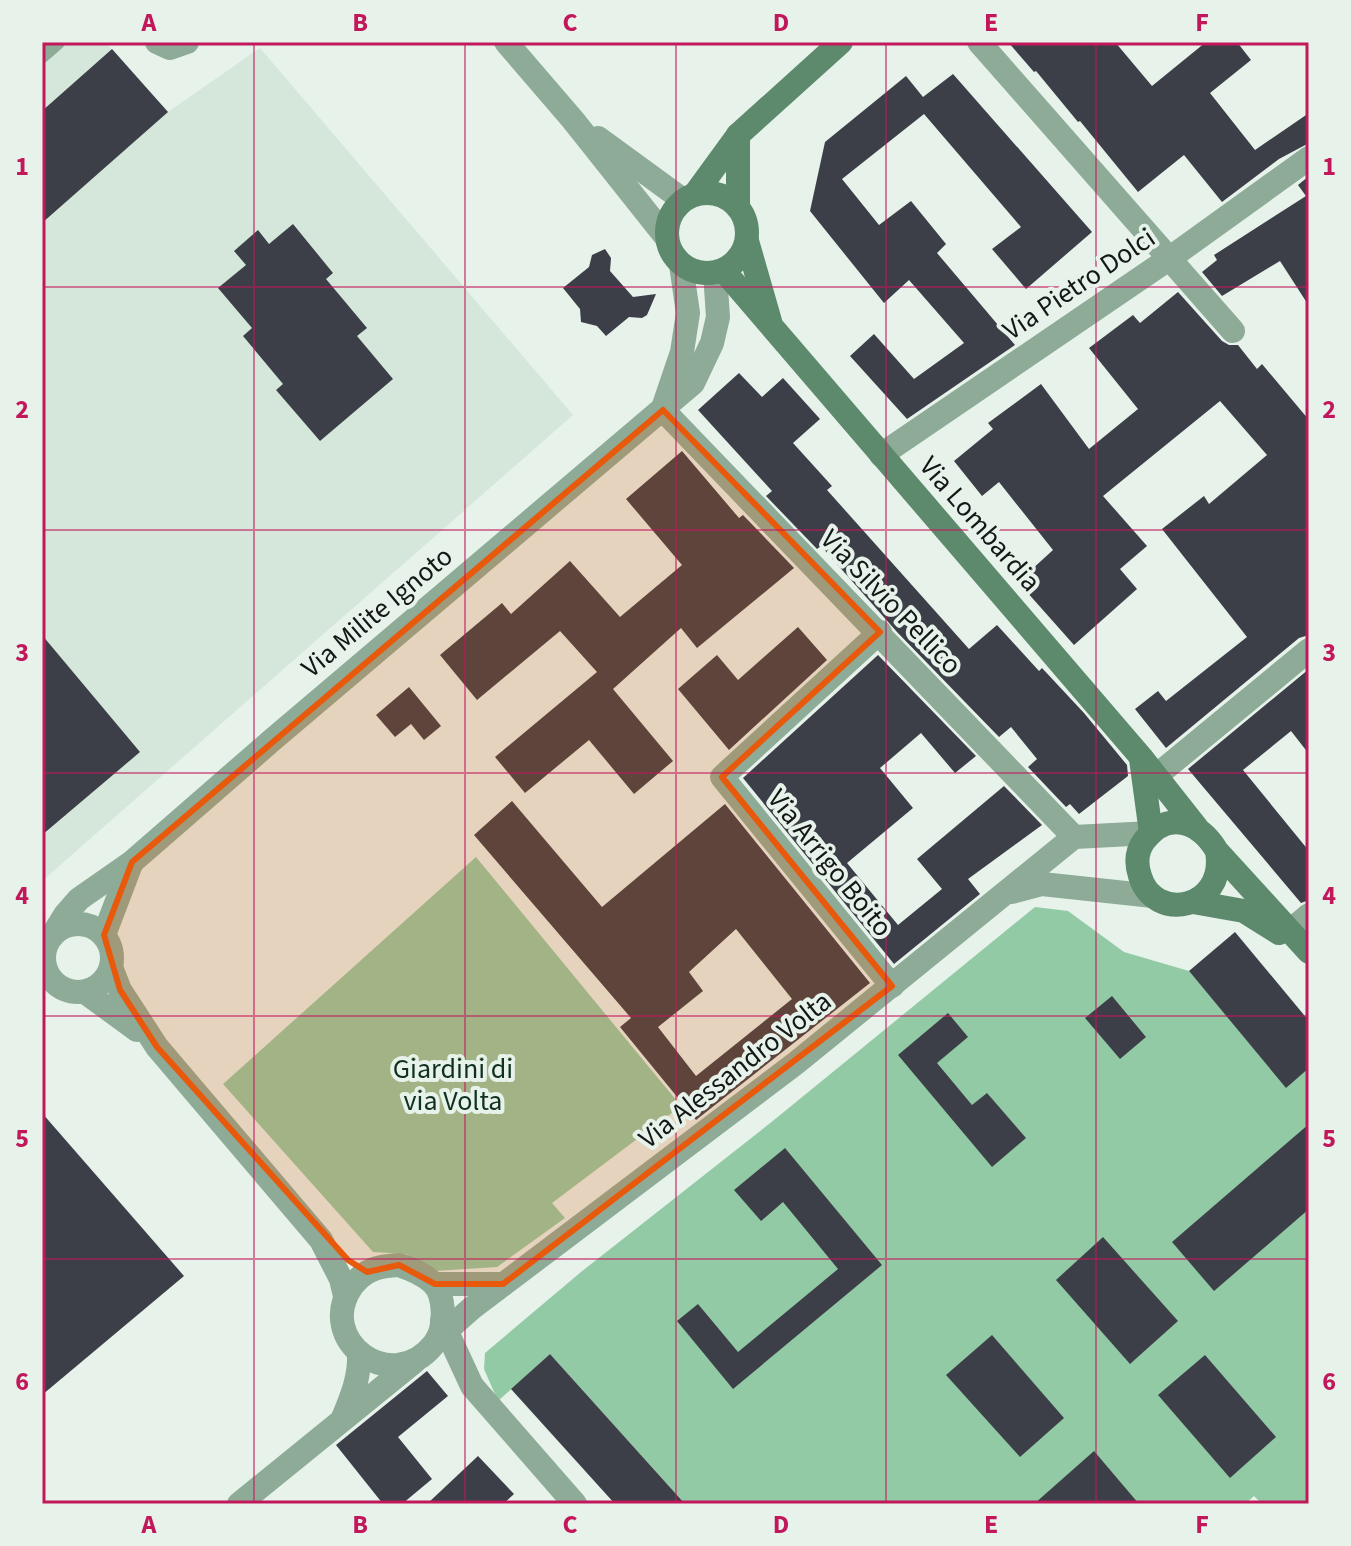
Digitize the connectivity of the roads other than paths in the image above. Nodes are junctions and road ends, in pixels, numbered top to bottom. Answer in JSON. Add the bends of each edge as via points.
{"nodes":[{"id":1,"x":57,"y":42,"type":"edge"},
{"id":2,"x":157,"y":42,"type":"edge"},
{"id":3,"x":187,"y":42,"type":"edge"},
{"id":4,"x":506,"y":42,"type":"edge"},
{"id":5,"x":841,"y":42,"type":"edge"},
{"id":6,"x":979,"y":42,"type":"edge"},
{"id":7,"x":42,"y":55,"type":"edge"},
{"id":8,"x":573,"y":120,"type":"junction"},
{"id":9,"x":738,"y":135,"type":"junction"},
{"id":10,"x":1309,"y":158,"type":"edge"},
{"id":11,"x":689,"y":197,"type":"junction"},
{"id":12,"x":738,"y":207,"type":"junction"},
{"id":13,"x":666,"y":237,"type":"junction"},
{"id":14,"x":747,"y":241,"type":"junction"},
{"id":15,"x":1170,"y":258,"type":"junction"},
{"id":16,"x":681,"y":265,"type":"junction"},
{"id":17,"x":719,"y":272,"type":"junction"},
{"id":18,"x":773,"y":331,"type":"junction"},
{"id":19,"x":1233,"y":331,"type":"dead end"},
{"id":20,"x":663,"y":410,"type":"junction"},
{"id":21,"x":881,"y":455,"type":"junction"},
{"id":22,"x":880,"y":632,"type":"junction"},
{"id":23,"x":1309,"y":650,"type":"edge"},
{"id":24,"x":1148,"y":766,"type":"junction"},
{"id":25,"x":1197,"y":828,"type":"junction"},
{"id":26,"x":1151,"y":833,"type":"junction"},
{"id":27,"x":1074,"y":837,"type":"junction"},
{"id":28,"x":1217,"y":851,"type":"junction"},
{"id":29,"x":132,"y":862,"type":"junction"},
{"id":30,"x":999,"y":896,"type":"junction"},
{"id":31,"x":1153,"y":896,"type":"junction"},
{"id":32,"x":1193,"y":902,"type":"junction"},
{"id":33,"x":1309,"y":915,"type":"edge"},
{"id":34,"x":1290,"y":931,"type":"junction"},
{"id":35,"x":104,"y":935,"type":"junction"},
{"id":36,"x":48,"y":939,"type":"edge"},
{"id":37,"x":1309,"y":954,"type":"edge"},
{"id":38,"x":111,"y":967,"type":"junction"},
{"id":39,"x":892,"y":986,"type":"junction"},
{"id":40,"x":85,"y":992,"type":"junction"},
{"id":41,"x":157,"y":1047,"type":"junction"},
{"id":42,"x":299,"y":1211,"type":"junction"},
{"id":43,"x":367,"y":1272,"type":"junction"},
{"id":44,"x":435,"y":1284,"type":"junction"},
{"id":45,"x":503,"y":1284,"type":"junction"},
{"id":46,"x":345,"y":1296,"type":"junction"},
{"id":47,"x":432,"y":1342,"type":"junction"},
{"id":48,"x":359,"y":1354,"type":"junction"},
{"id":49,"x":340,"y":1424,"type":"junction"},
{"id":50,"x":239,"y":1504,"type":"edge"},
{"id":51,"x":575,"y":1504,"type":"edge"}],
"edges":[{"from":1,"to":7,"type":"lane"},
{"from":2,"to":3,"type":"street","via":[[170,48]]},
{"from":4,"to":8,"type":"street"},
{"from":5,"to":9,"type":"street"},
{"from":6,"to":15,"type":"street"},
{"from":8,"to":11,"type":"street"},
{"from":8,"to":13,"type":"street"},
{"from":9,"to":11,"type":"street"},
{"from":9,"to":12,"type":"street"},
{"from":10,"to":15,"type":"street","name":"Via Pietro Dolci"},
{"from":11,"to":12,"type":"street","via":[[711,192]]},
{"from":11,"to":13,"type":"street","via":[[673,210]]},
{"from":12,"to":14,"type":"street","via":[[748,229]]},
{"from":13,"to":16,"type":"street"},
{"from":14,"to":17,"type":"street","via":[[742,254]]},
{"from":14,"to":18,"type":"street","name":"Via Lombardia"},
{"from":15,"to":19,"type":"street"},
{"from":15,"to":21,"type":"street","name":"Via Pietro Dolci"},
{"from":16,"to":17,"type":"street"},
{"from":16,"to":20,"type":"street","via":[[688,313]]},
{"from":17,"to":18,"type":"street","name":"Via Lombardia"},
{"from":17,"to":20,"type":"street","name":"Via Milite Ignoto","via":[[712,343],[693,383]]},
{"from":18,"to":21,"type":"street","name":"Via Lombardia"},
{"from":20,"to":22,"type":"street","name":"Via Silvio Pellico"},
{"from":20,"to":29,"type":"street","name":"Via Milite Ignoto"},
{"from":21,"to":24,"type":"street","name":"Via Lombardia"},
{"from":22,"to":27,"type":"street","name":"Via Silvio Pellico"},
{"from":22,"to":39,"type":"street","name":"Via Arrigo Boito","via":[[722,777]]},
{"from":23,"to":24,"type":"street"},
{"from":24,"to":25,"type":"street","name":"Via Lombardia"},
{"from":24,"to":26,"type":"street"},
{"from":25,"to":26,"type":"street","via":[[1172,823]]},
{"from":25,"to":28,"type":"street","name":"Via Lombardia"},
{"from":26,"to":27,"type":"street"},
{"from":26,"to":31,"type":"street","via":[[1138,852],[1137,866],[1142,884]]},
{"from":27,"to":30,"type":"street","name":"Via Alessandro Volta"},
{"from":28,"to":32,"type":"street","via":[[1218,875]]},
{"from":28,"to":34,"type":"street","name":"Via Lombardia"},
{"from":29,"to":35,"type":"street","name":"Via Milite Ignoto"},
{"from":29,"to":36,"type":"street","name":"Via Milite Ignoto","via":[[79,899]]},
{"from":30,"to":31,"type":"street","name":"Via Alessandro Volta","via":[[1042,884]]},
{"from":30,"to":39,"type":"street","name":"Via Alessandro Volta"},
{"from":31,"to":32,"type":"street","name":"Via Lombardia","via":[[1169,904]]},
{"from":32,"to":37,"type":"street","name":"Via Lombardia","via":[[1244,911]]},
{"from":33,"to":34,"type":"street"},
{"from":34,"to":37,"type":"street","name":"Via Lombardia"},
{"from":35,"to":36,"type":"street","via":[[86,924],[64,926]]},
{"from":35,"to":38,"type":"street","via":[[113,957]]},
{"from":36,"to":40,"type":"street","via":[[48,975],[65,990]]},
{"from":38,"to":40,"type":"street","via":[[101,983]]},
{"from":38,"to":41,"type":"street"},
{"from":39,"to":45,"type":"street","name":"Via Alessandro Volta"},
{"from":40,"to":41,"type":"street"},
{"from":41,"to":42,"type":"street"},
{"from":42,"to":43,"type":"street"},
{"from":42,"to":46,"type":"street","via":[[333,1262]]},
{"from":43,"to":44,"type":"street","via":[[399,1265]]},
{"from":43,"to":46,"type":"street"},
{"from":44,"to":45,"type":"street"},
{"from":44,"to":47,"type":"street","via":[[443,1311]]},
{"from":45,"to":47,"type":"street","name":"Via Alessandro Volta"},
{"from":46,"to":48,"type":"street","via":[[343,1325]]},
{"from":47,"to":48,"type":"street","via":[[402,1365],[383,1365]]},
{"from":47,"to":49,"type":"street","name":"Via Alessandro Volta"},
{"from":47,"to":51,"type":"street"},
{"from":48,"to":49,"type":"street","name":"Via Alessandro Volta","via":[[354,1392]]},
{"from":49,"to":50,"type":"street","name":"Via Alessandro Volta"}]}
